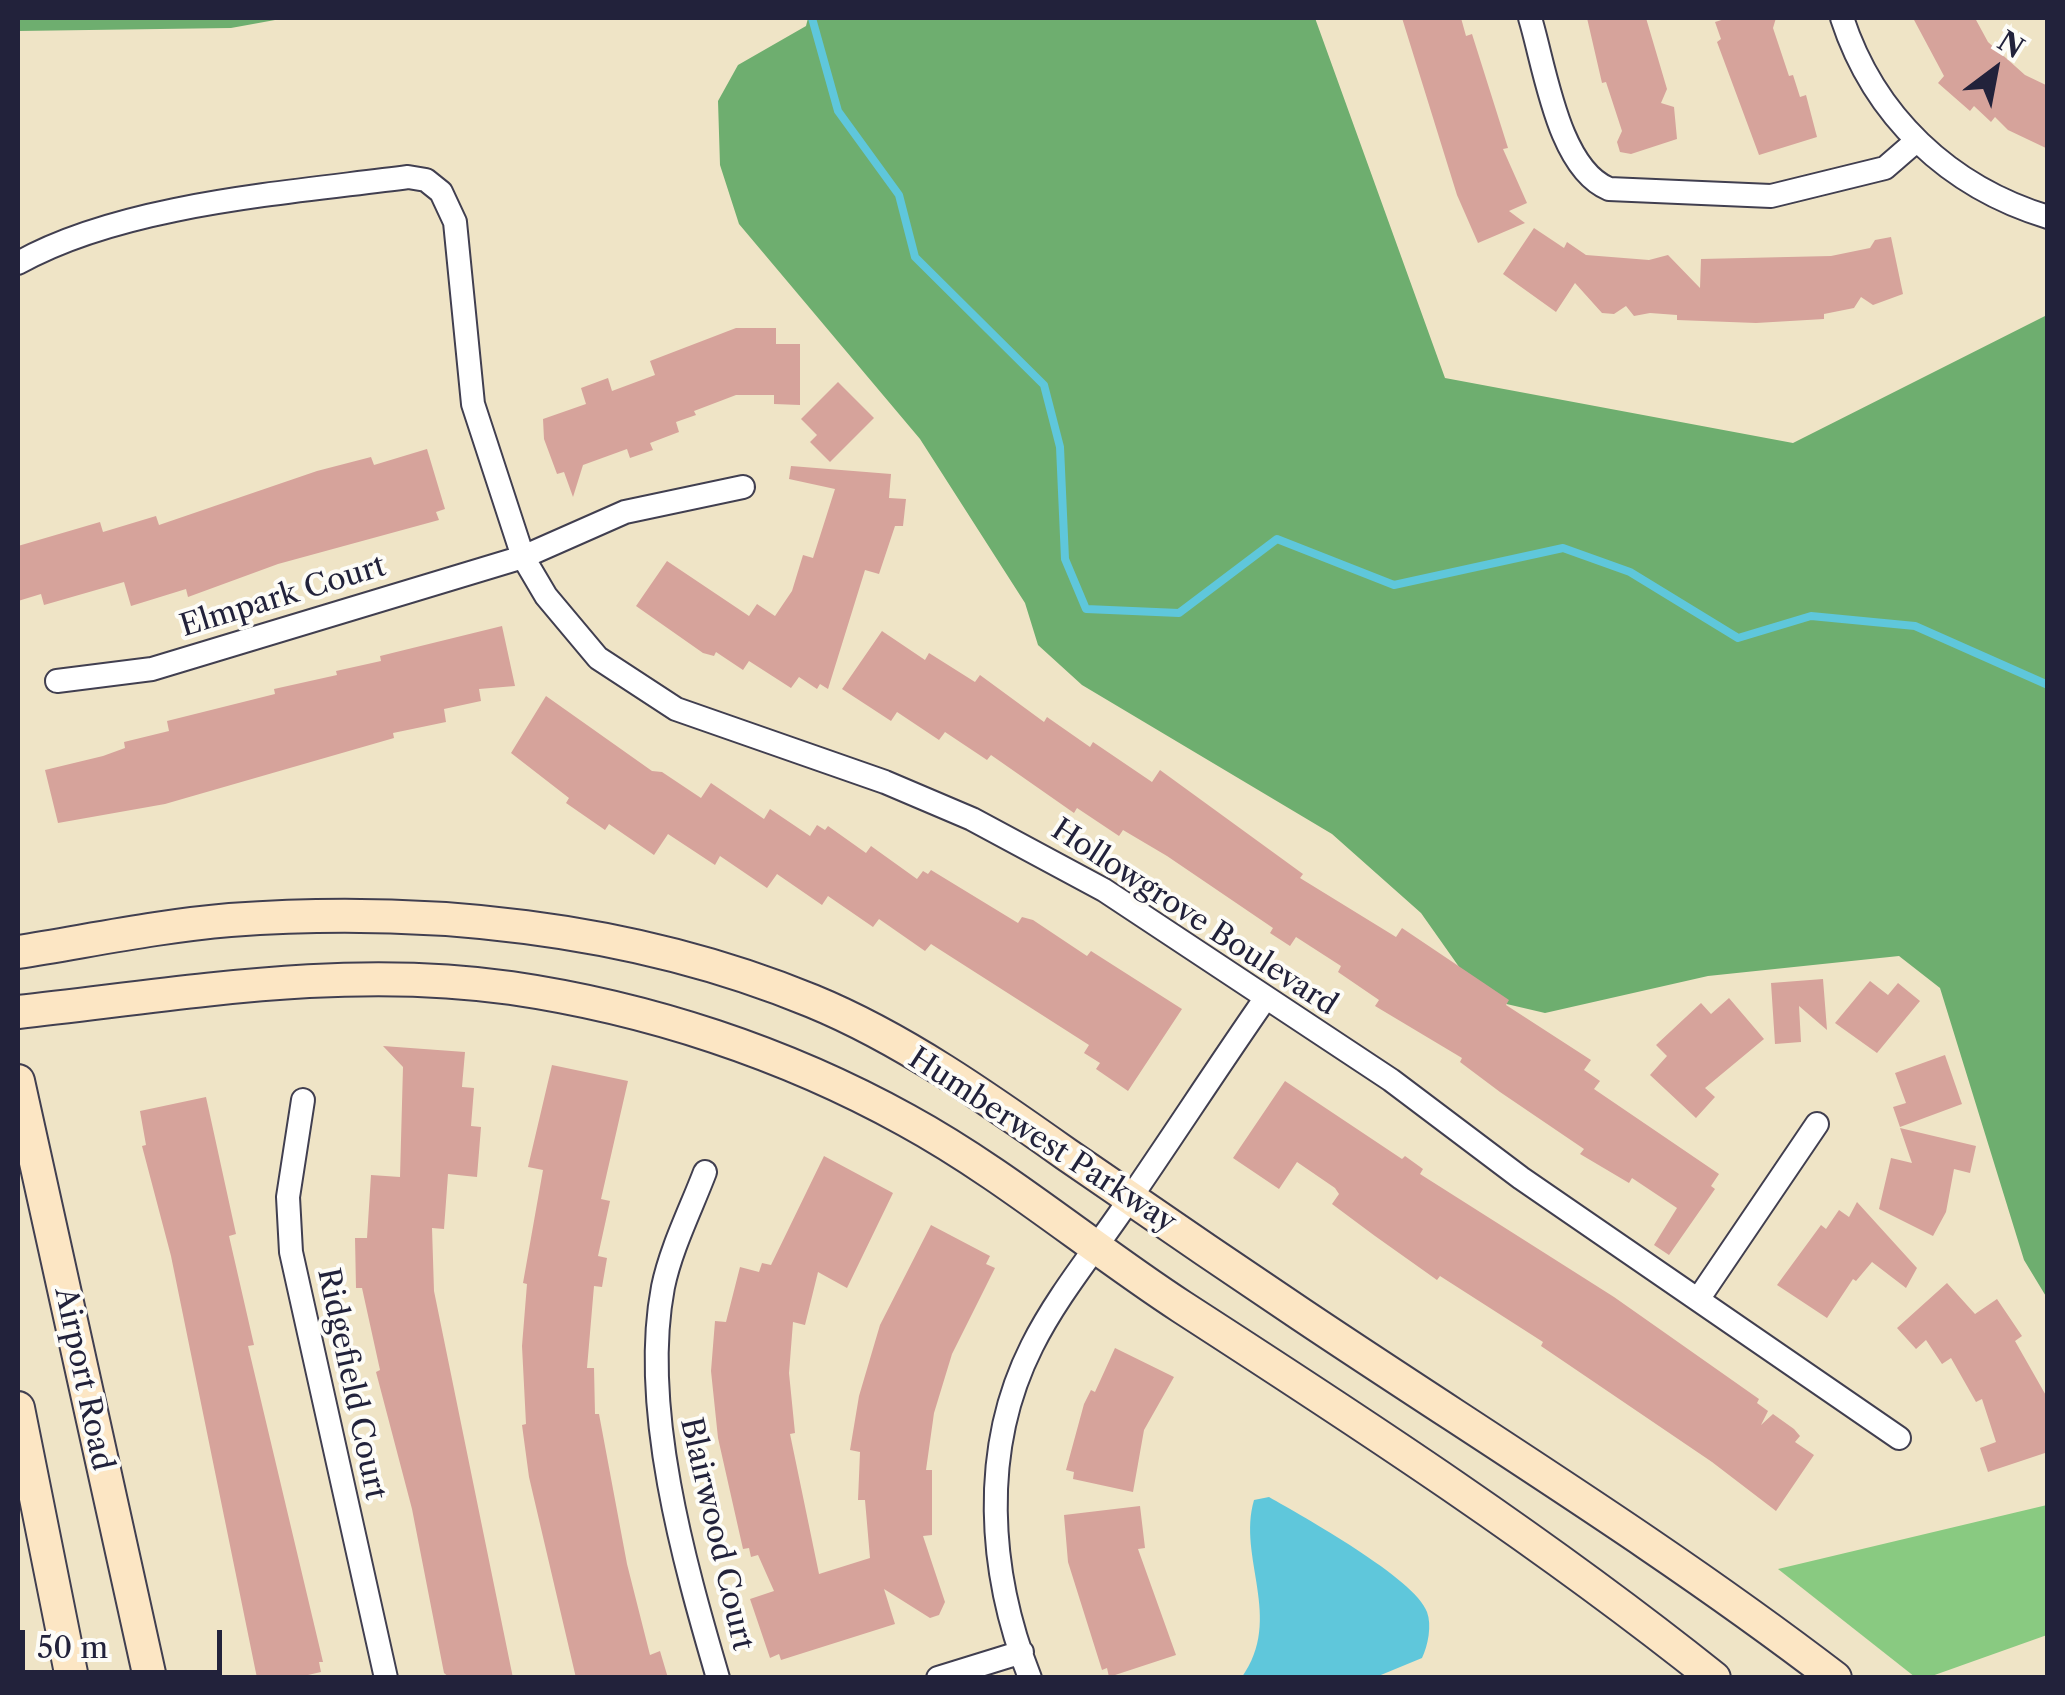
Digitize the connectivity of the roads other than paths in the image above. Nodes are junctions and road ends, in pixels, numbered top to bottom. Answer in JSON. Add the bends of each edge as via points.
{"nodes":[{"id":1,"x":1530,"y":18,"type":"edge"},
{"id":2,"x":1842,"y":18,"type":"edge"},
{"id":3,"x":1916,"y":142,"type":"junction"},
{"id":4,"x":2048,"y":217,"type":"edge"},
{"id":5,"x":18,"y":264,"type":"edge"},
{"id":6,"x":742,"y":487,"type":"dead end"},
{"id":7,"x":523,"y":557,"type":"junction"},
{"id":8,"x":57,"y":681,"type":"dead end"},
{"id":9,"x":18,"y":952,"type":"edge"},
{"id":10,"x":1266,"y":999,"type":"junction"},
{"id":11,"x":18,"y":1012,"type":"edge"},
{"id":12,"x":18,"y":1081,"type":"edge"},
{"id":13,"x":303,"y":1100,"type":"dead end"},
{"id":14,"x":1817,"y":1124,"type":"dead end"},
{"id":15,"x":705,"y":1172,"type":"dead end"},
{"id":16,"x":1130,"y":1199,"type":"junction"},
{"id":17,"x":1095,"y":1249,"type":"junction"},
{"id":18,"x":1699,"y":1298,"type":"junction"},
{"id":19,"x":18,"y":1408,"type":"edge"},
{"id":20,"x":1899,"y":1438,"type":"dead end"},
{"id":21,"x":1022,"y":1652,"type":"junction"},
{"id":22,"x":72,"y":1678,"type":"edge"},
{"id":23,"x":150,"y":1678,"type":"edge"},
{"id":24,"x":386,"y":1678,"type":"edge"},
{"id":25,"x":718,"y":1678,"type":"edge"},
{"id":26,"x":938,"y":1678,"type":"edge"},
{"id":27,"x":1030,"y":1678,"type":"edge"},
{"id":28,"x":1714,"y":1678,"type":"edge"},
{"id":29,"x":1835,"y":1678,"type":"edge"}],
"edges":[{"from":1,"to":3,"type":"street","via":[[1574,160],[1609,189],[1772,196],[1885,168]]},
{"from":2,"to":3,"type":"street","via":[[1863,69]]},
{"from":3,"to":4,"type":"street","via":[[1986,192]]},
{"from":5,"to":7,"type":"street","name":"Hollowgrove Boulevard","via":[[59,240],[145,218],[274,194],[426,180],[442,192],[455,222],[473,404]]},
{"from":6,"to":7,"type":"street","name":"Elmpark Court","via":[[625,512]]},
{"from":7,"to":8,"type":"street","name":"Elmpark Court","via":[[152,670]]},
{"from":7,"to":10,"type":"street","name":"Hollowgrove Boulevard","via":[[598,658],[676,709],[843,764],[972,818],[1104,890]]},
{"from":9,"to":16,"type":"main road","name":"Humberwest Parkway","via":[[226,921],[331,916],[500,925],[680,956],[831,1010],[987,1098]]},
{"from":10,"to":16,"type":"street"},
{"from":10,"to":18,"type":"street","name":"Hollowgrove Boulevard"},
{"from":11,"to":17,"type":"main road","name":"Humberwest Parkway","via":[[208,986],[321,980],[509,987],[601,1005],[712,1035],[908,1121]]},
{"from":12,"to":23,"type":"main road","name":"Airport Road"},
{"from":13,"to":24,"type":"street","name":"Ridgefield Court","via":[[288,1197],[291,1252]]},
{"from":14,"to":18,"type":"street"},
{"from":15,"to":25,"type":"street","name":"Blairwood Court","via":[[663,1289],[658,1416],[692,1588]]},
{"from":16,"to":17,"type":"street"},
{"from":16,"to":29,"type":"main road","name":"Humberwest Parkway","via":[[1685,1566]]},
{"from":17,"to":21,"type":"street","via":[[1020,1371],[1001,1445],[994,1508],[1000,1580]]},
{"from":17,"to":28,"type":"main road","name":"Humberwest Parkway","via":[[1598,1587]]},
{"from":18,"to":20,"type":"street","name":"Hollowgrove Boulevard"},
{"from":19,"to":22,"type":"main road"},
{"from":21,"to":26,"type":"street"},
{"from":21,"to":27,"type":"street"}]}
